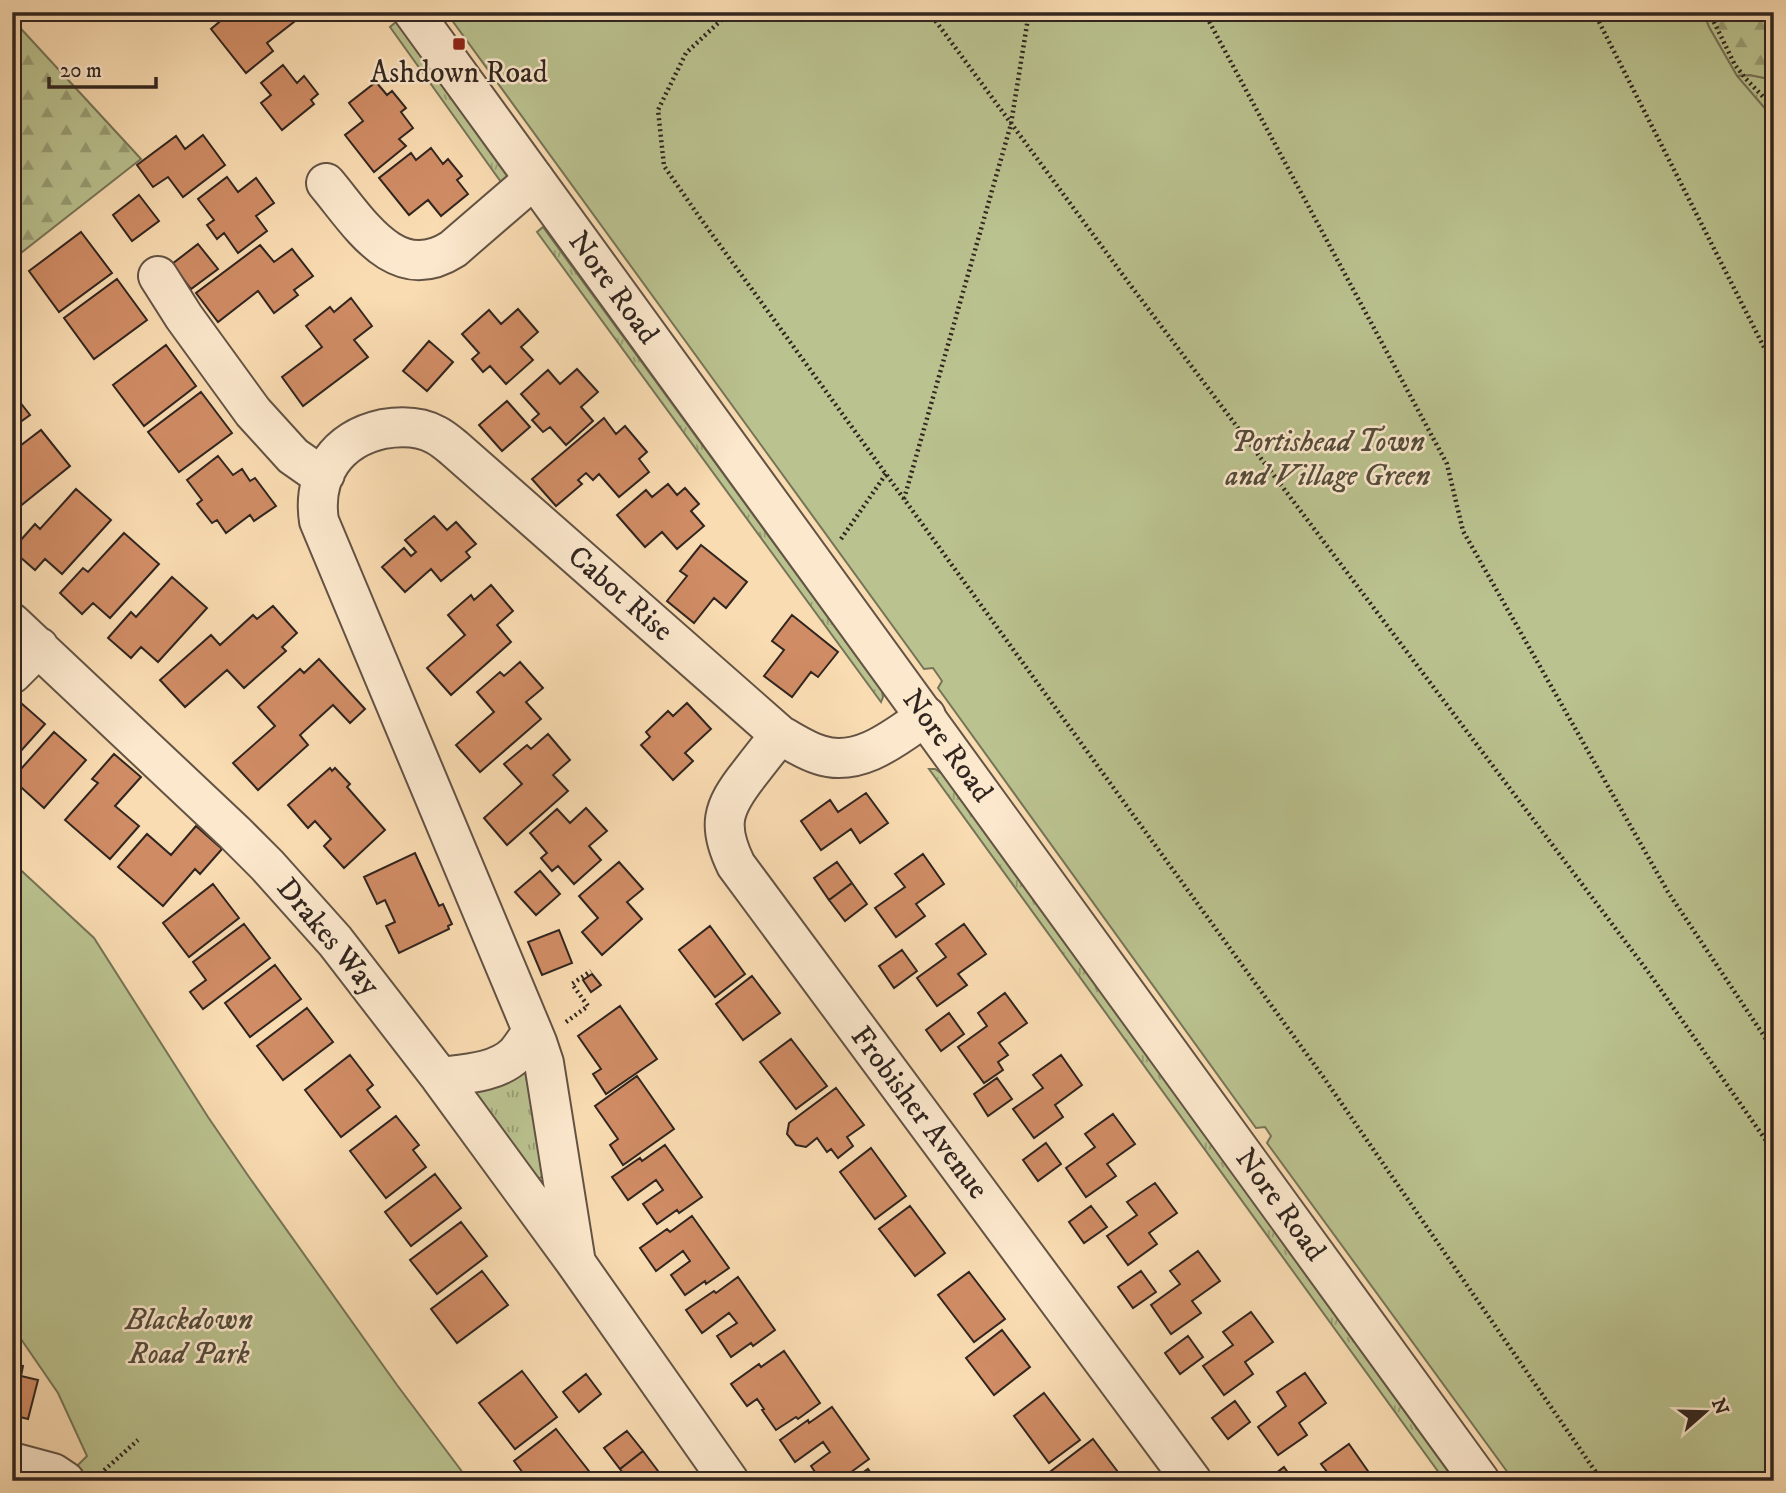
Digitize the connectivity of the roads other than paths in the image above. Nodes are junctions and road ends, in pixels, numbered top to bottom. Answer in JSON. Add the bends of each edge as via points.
{"nodes":[{"id":1,"x":413,"y":12,"type":"edge"},
{"id":2,"x":534,"y":179,"type":"junction"},
{"id":3,"x":326,"y":183,"type":"dead end"},
{"id":4,"x":158,"y":276,"type":"dead end"},
{"id":5,"x":325,"y":474,"type":"junction"},
{"id":6,"x":25,"y":635,"type":"edge"},
{"id":7,"x":12,"y":674,"type":"edge"},
{"id":8,"x":926,"y":716,"type":"junction"},
{"id":9,"x":780,"y":735,"type":"junction"},
{"id":10,"x":534,"y":1037,"type":"junction"},
{"id":11,"x":440,"y":1077,"type":"junction"},
{"id":12,"x":576,"y":1263,"type":"junction"},
{"id":13,"x":12,"y":1462,"type":"edge"},
{"id":14,"x":65,"y":1481,"type":"edge"},
{"id":15,"x":729,"y":1481,"type":"edge"},
{"id":16,"x":1192,"y":1481,"type":"edge"},
{"id":17,"x":1480,"y":1481,"type":"edge"}],
"edges":[{"from":1,"to":2,"type":"street","name":"Nore Road"},
{"from":2,"to":3,"type":"street","via":[[453,249],[424,260],[407,260],[382,247]]},
{"from":2,"to":8,"type":"street","name":"Nore Road"},
{"from":4,"to":5,"type":"street","via":[[171,326],[298,460]]},
{"from":5,"to":9,"type":"street","name":"Cabot Rise","via":[[348,443],[365,435],[396,427],[437,435]]},
{"from":5,"to":10,"type":"street","name":"Cabot Rise","via":[[318,495],[320,521]]},
{"from":6,"to":7,"type":"street","name":"Drakes Way"},
{"from":6,"to":11,"type":"street","name":"Drakes Way","via":[[267,865],[335,941]]},
{"from":8,"to":9,"type":"street","name":"Cabot Rise","via":[[879,746],[848,758],[820,755]]},
{"from":8,"to":17,"type":"street","name":"Nore Road"},
{"from":9,"to":16,"type":"street","name":"Frobisher Avenue","via":[[728,805],[725,836],[736,865]]},
{"from":10,"to":11,"type":"street","via":[[505,1063]]},
{"from":10,"to":12,"type":"street","name":"Drakes Way","via":[[546,1070]]},
{"from":11,"to":12,"type":"street","name":"Drakes Way"},
{"from":12,"to":15,"type":"street","name":"Drakes Way"},
{"from":13,"to":14,"type":"street"}]}
